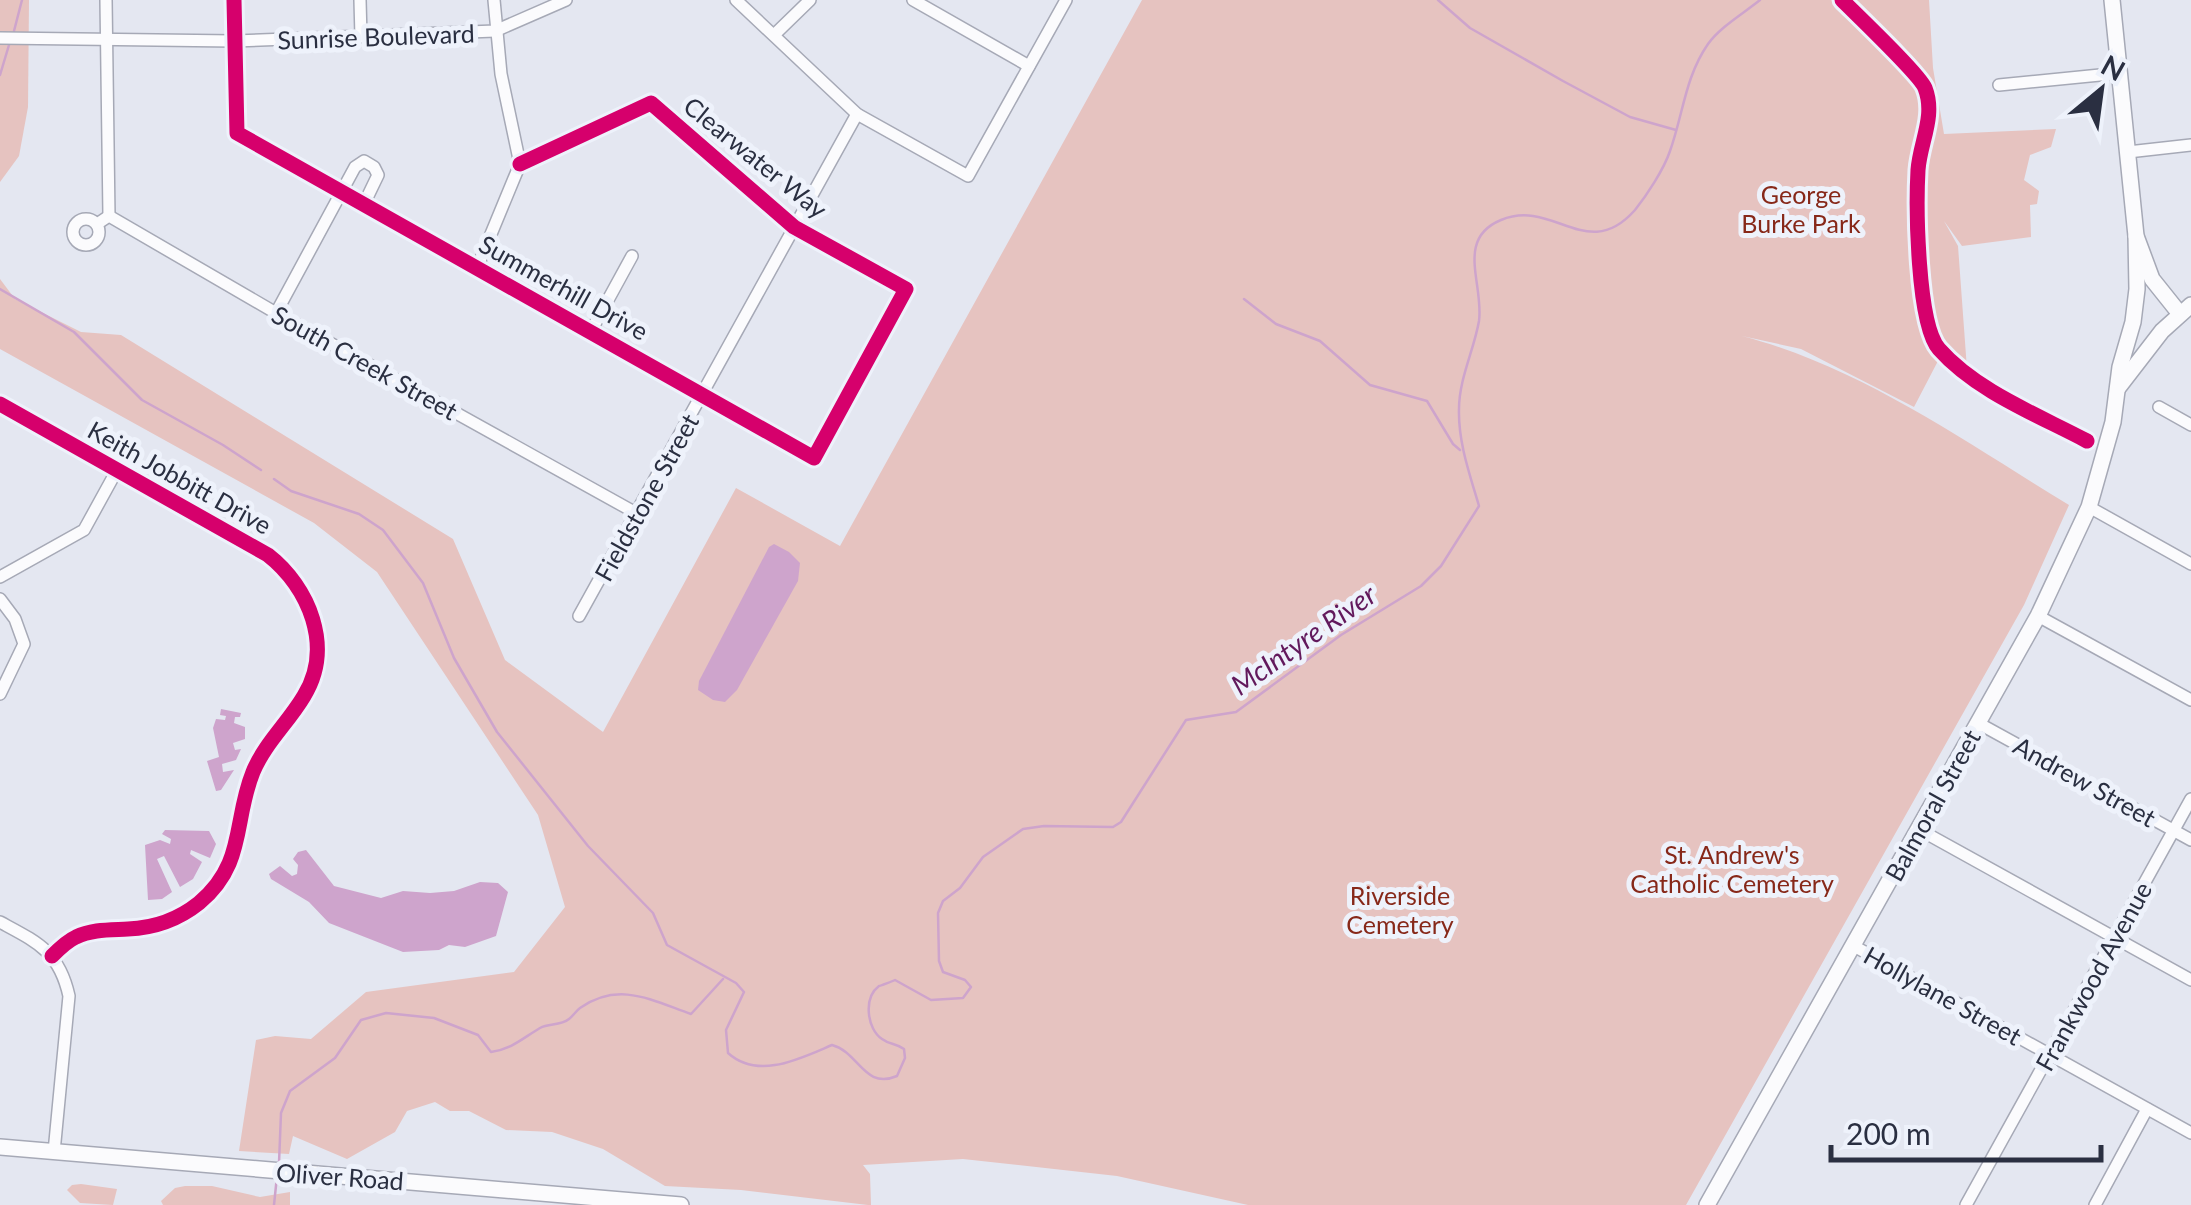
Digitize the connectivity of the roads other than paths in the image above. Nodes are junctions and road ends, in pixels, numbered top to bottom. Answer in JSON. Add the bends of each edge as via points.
{"nodes":[{"id":1,"x":106,"y":0,"type":"edge"},
{"id":2,"x":234,"y":0,"type":"edge"},
{"id":3,"x":360,"y":0,"type":"edge"},
{"id":4,"x":494,"y":0,"type":"edge"},
{"id":5,"x":566,"y":0,"type":"edge"},
{"id":6,"x":736,"y":0,"type":"edge"},
{"id":7,"x":810,"y":0,"type":"edge"},
{"id":8,"x":913,"y":0,"type":"edge"},
{"id":9,"x":1066,"y":0,"type":"edge"},
{"id":10,"x":2112,"y":0,"type":"edge"},
{"id":11,"x":549,"y":3,"type":"edge"},
{"id":12,"x":495,"y":32,"type":"junction"},
{"id":13,"x":774,"y":35,"type":"junction"},
{"id":14,"x":0,"y":38,"type":"edge"},
{"id":15,"x":360,"y":38,"type":"junction"},
{"id":16,"x":108,"y":39,"type":"junction"},
{"id":17,"x":234,"y":40,"type":"junction"},
{"id":18,"x":1029,"y":66,"type":"junction"},
{"id":19,"x":2120,"y":74,"type":"junction"},
{"id":20,"x":1999,"y":85,"type":"dead end"},
{"id":21,"x":856,"y":114,"type":"junction"},
{"id":22,"x":2191,"y":144,"type":"edge"},
{"id":23,"x":2128,"y":152,"type":"junction"},
{"id":24,"x":520,"y":164,"type":"junction"},
{"id":25,"x":341,"y":192,"type":"junction"},
{"id":26,"x":364,"y":204,"type":"junction"},
{"id":27,"x":109,"y":216,"type":"junction"},
{"id":28,"x":97,"y":224,"type":"dead end"},
{"id":29,"x":794,"y":227,"type":"junction"},
{"id":30,"x":2136,"y":236,"type":"junction"},
{"id":31,"x":632,"y":256,"type":"dead end"},
{"id":32,"x":478,"y":268,"type":"junction"},
{"id":33,"x":906,"y":289,"type":"joint"},
{"id":34,"x":276,"y":313,"type":"junction"},
{"id":35,"x":2187,"y":316,"type":"edge"},
{"id":36,"x":592,"y":331,"type":"junction"},
{"id":37,"x":2118,"y":388,"type":"junction"},
{"id":38,"x":704,"y":394,"type":"junction"},
{"id":39,"x":0,"y":404,"type":"edge"},
{"id":40,"x":2158,"y":407,"type":"dead end"},
{"id":41,"x":2191,"y":425,"type":"edge"},
{"id":42,"x":117,"y":470,"type":"junction"},
{"id":43,"x":2089,"y":507,"type":"junction"},
{"id":44,"x":636,"y":514,"type":"junction"},
{"id":45,"x":2191,"y":564,"type":"edge"},
{"id":46,"x":0,"y":577,"type":"edge"},
{"id":47,"x":0,"y":599,"type":"edge"},
{"id":48,"x":579,"y":616,"type":"dead end"},
{"id":49,"x":2038,"y":616,"type":"junction"},
{"id":50,"x":0,"y":694,"type":"edge"},
{"id":51,"x":2191,"y":700,"type":"edge"},
{"id":52,"x":1978,"y":723,"type":"junction"},
{"id":53,"x":2191,"y":799,"type":"edge"},
{"id":54,"x":1920,"y":830,"type":"junction"},
{"id":55,"x":2174,"y":830,"type":"junction"},
{"id":56,"x":2191,"y":840,"type":"edge"},
{"id":57,"x":0,"y":922,"type":"edge"},
{"id":58,"x":2114,"y":938,"type":"junction"},
{"id":59,"x":1852,"y":945,"type":"junction"},
{"id":60,"x":52,"y":956,"type":"junction"},
{"id":61,"x":2191,"y":980,"type":"edge"},
{"id":62,"x":2049,"y":1054,"type":"junction"},
{"id":63,"x":2147,"y":1110,"type":"junction"},
{"id":64,"x":2191,"y":1134,"type":"edge"},
{"id":65,"x":0,"y":1147,"type":"edge"},
{"id":66,"x":54,"y":1152,"type":"junction"},
{"id":67,"x":681,"y":1205,"type":"edge"},
{"id":68,"x":1707,"y":1205,"type":"edge"},
{"id":69,"x":1966,"y":1205,"type":"edge"},
{"id":70,"x":2095,"y":1205,"type":"edge"}],
"edges":[{"from":1,"to":16,"type":"street"},
{"from":2,"to":17,"type":"street","name":"Summerhill Drive"},
{"from":3,"to":15,"type":"street"},
{"from":4,"to":12,"type":"street"},
{"from":5,"to":11,"type":"street","name":"Sunrise Boulevard"},
{"from":6,"to":13,"type":"street"},
{"from":7,"to":13,"type":"street"},
{"from":8,"to":18,"type":"street"},
{"from":9,"to":18,"type":"street"},
{"from":10,"to":19,"type":"main road"},
{"from":11,"to":12,"type":"street","name":"Sunrise Boulevard"},
{"from":12,"to":15,"type":"street","name":"Sunrise Boulevard"},
{"from":12,"to":24,"type":"street"},
{"from":13,"to":21,"type":"street"},
{"from":14,"to":16,"type":"street","name":"Sunrise Boulevard"},
{"from":15,"to":17,"type":"street","name":"Sunrise Boulevard"},
{"from":16,"to":17,"type":"street","name":"Sunrise Boulevard"},
{"from":16,"to":27,"type":"street"},
{"from":17,"to":25,"type":"street","name":"Summerhill Drive","via":[[236,132]]},
{"from":18,"to":21,"type":"street","via":[[968,176]]},
{"from":19,"to":20,"type":"street"},
{"from":19,"to":23,"type":"main road"},
{"from":21,"to":29,"type":"street","name":"Fieldstone Street"},
{"from":22,"to":23,"type":"street"},
{"from":23,"to":30,"type":"main road"},
{"from":24,"to":29,"type":"street","name":"Clearwater Way","via":[[651,103]]},
{"from":24,"to":32,"type":"street"},
{"from":25,"to":26,"type":"street","name":"Summerhill Drive"},
{"from":25,"to":26,"type":"street","via":[[358,163],[369,164],[378,176]]},
{"from":25,"to":34,"type":"street"},
{"from":26,"to":32,"type":"street","name":"Summerhill Drive"},
{"from":27,"to":28,"type":"street"},
{"from":27,"to":34,"type":"street","name":"South Creek Street"},
{"from":29,"to":33,"type":"street","name":"Clearwater Way"},
{"from":29,"to":38,"type":"street","name":"Fieldstone Street"},
{"from":30,"to":35,"type":"main road","via":[[2152,279]]},
{"from":30,"to":37,"type":"main road","name":"Balmoral Street","via":[[2136,302]]},
{"from":31,"to":36,"type":"street"},
{"from":32,"to":36,"type":"street","name":"Summerhill Drive"},
{"from":33,"to":38,"type":"street","name":"Summerhill Drive","via":[[814,458]]},
{"from":34,"to":44,"type":"street","name":"South Creek Street"},
{"from":35,"to":37,"type":"main road","via":[[2162,332]]},
{"from":36,"to":38,"type":"street","name":"Summerhill Drive"},
{"from":37,"to":43,"type":"main road","name":"Balmoral Street"},
{"from":38,"to":44,"type":"street","name":"Fieldstone Street"},
{"from":39,"to":42,"type":"street","name":"Keith Jobbitt Drive"},
{"from":40,"to":41,"type":"street"},
{"from":42,"to":46,"type":"street","via":[[84,530]]},
{"from":42,"to":60,"type":"street","name":"Keith Jobbitt Drive","via":[[285,568],[310,607],[316,660],[308,690],[253,772],[239,838],[213,889],[159,924],[77,936]]},
{"from":43,"to":45,"type":"street"},
{"from":43,"to":49,"type":"main road","name":"Balmoral Street"},
{"from":44,"to":48,"type":"street","name":"Fieldstone Street"},
{"from":47,"to":50,"type":"street","via":[[24,644]]},
{"from":49,"to":51,"type":"street"},
{"from":49,"to":52,"type":"main road","name":"Balmoral Street"},
{"from":52,"to":54,"type":"main road","name":"Balmoral Street"},
{"from":52,"to":55,"type":"street","name":"Andrew Street"},
{"from":53,"to":55,"type":"street","name":"Frankwood Avenue"},
{"from":54,"to":58,"type":"street"},
{"from":54,"to":59,"type":"main road","name":"Balmoral Street"},
{"from":55,"to":56,"type":"street","name":"Andrew Street"},
{"from":55,"to":58,"type":"street","name":"Frankwood Avenue"},
{"from":57,"to":60,"type":"street"},
{"from":58,"to":61,"type":"street"},
{"from":58,"to":62,"type":"street","name":"Frankwood Avenue"},
{"from":59,"to":62,"type":"street","name":"Hollylane Street"},
{"from":59,"to":68,"type":"main road","name":"Balmoral Street"},
{"from":60,"to":66,"type":"street","via":[[68,996]]},
{"from":62,"to":63,"type":"street","name":"Hollylane Street"},
{"from":62,"to":69,"type":"street","name":"Frankwood Avenue"},
{"from":63,"to":64,"type":"street","name":"Hollylane Street"},
{"from":63,"to":70,"type":"street"},
{"from":65,"to":66,"type":"main road","name":"Oliver Road"},
{"from":66,"to":67,"type":"main road","name":"Oliver Road"}]}
